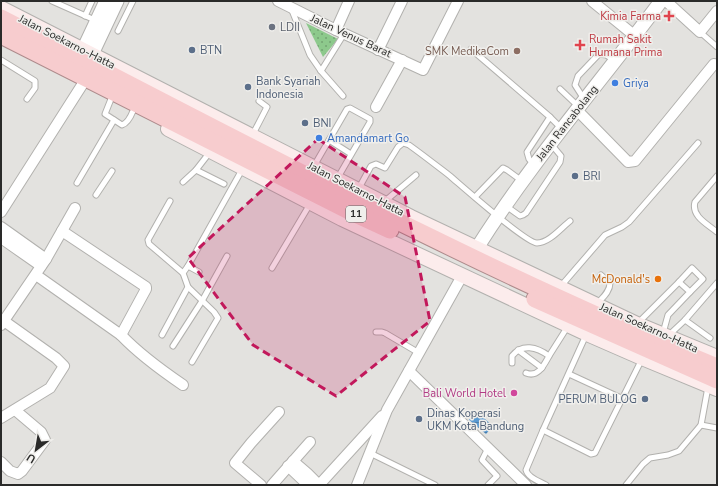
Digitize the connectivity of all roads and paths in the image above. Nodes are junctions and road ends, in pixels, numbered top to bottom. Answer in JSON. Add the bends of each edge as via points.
{"nodes":[{"id":1,"x":52,"y":1,"type":"edge"},
{"id":2,"x":92,"y":1,"type":"edge"},
{"id":3,"x":106,"y":1,"type":"edge"},
{"id":4,"x":118,"y":1,"type":"edge"},
{"id":5,"x":133,"y":1,"type":"edge"},
{"id":6,"x":278,"y":1,"type":"edge"},
{"id":7,"x":349,"y":1,"type":"edge"},
{"id":8,"x":402,"y":1,"type":"edge"},
{"id":9,"x":458,"y":1,"type":"edge"},
{"id":10,"x":592,"y":1,"type":"edge"},
{"id":11,"x":661,"y":1,"type":"edge"},
{"id":12,"x":666,"y":1,"type":"edge"},
{"id":13,"x":291,"y":7,"type":"junction"},
{"id":14,"x":1,"y":8,"type":"edge"},
{"id":15,"x":717,"y":11,"type":"edge"},
{"id":16,"x":85,"y":16,"type":"junction"},
{"id":17,"x":94,"y":20,"type":"junction"},
{"id":18,"x":8,"y":22,"type":"edge"},
{"id":19,"x":34,"y":26,"type":"junction"},
{"id":20,"x":118,"y":31,"type":"dead end"},
{"id":21,"x":340,"y":32,"type":"junction"},
{"id":22,"x":700,"y":32,"type":"junction"},
{"id":23,"x":1,"y":35,"type":"edge"},
{"id":24,"x":634,"y":36,"type":"junction"},
{"id":25,"x":1,"y":44,"type":"edge"},
{"id":26,"x":717,"y":47,"type":"edge"},
{"id":27,"x":471,"y":49,"type":"dead end"},
{"id":28,"x":378,"y":50,"type":"junction"},
{"id":29,"x":88,"y":52,"type":"junction"},
{"id":30,"x":1,"y":60,"type":"edge"},
{"id":31,"x":402,"y":60,"type":"junction"},
{"id":32,"x":615,"y":61,"type":"junction"},
{"id":33,"x":714,"y":64,"type":"dead end"},
{"id":34,"x":321,"y":71,"type":"junction"},
{"id":35,"x":82,"y":86,"type":"junction"},
{"id":36,"x":560,"y":89,"type":"dead end"},
{"id":37,"x":343,"y":96,"type":"dead end"},
{"id":38,"x":27,"y":99,"type":"dead end"},
{"id":39,"x":111,"y":99,"type":"junction"},
{"id":40,"x":259,"y":101,"type":"dead end"},
{"id":41,"x":192,"y":105,"type":"junction"},
{"id":42,"x":580,"y":106,"type":"junction"},
{"id":43,"x":376,"y":108,"type":"dead end"},
{"id":44,"x":133,"y":111,"type":"junction"},
{"id":45,"x":550,"y":118,"type":"junction"},
{"id":46,"x":114,"y":120,"type":"junction"},
{"id":47,"x":209,"y":126,"type":"junction"},
{"id":48,"x":563,"y":129,"type":"junction"},
{"id":49,"x":252,"y":136,"type":"junction"},
{"id":50,"x":329,"y":140,"type":"junction"},
{"id":51,"x":698,"y":143,"type":"dead end"},
{"id":52,"x":551,"y":144,"type":"junction"},
{"id":53,"x":210,"y":151,"type":"junction"},
{"id":54,"x":351,"y":154,"type":"junction"},
{"id":55,"x":535,"y":165,"type":"junction"},
{"id":56,"x":314,"y":167,"type":"junction"},
{"id":57,"x":243,"y":168,"type":"junction"},
{"id":58,"x":196,"y":170,"type":"junction"},
{"id":59,"x":112,"y":171,"type":"dead end"},
{"id":60,"x":416,"y":175,"type":"dead end"},
{"id":61,"x":717,"y":176,"type":"edge"},
{"id":62,"x":337,"y":178,"type":"junction"},
{"id":63,"x":182,"y":182,"type":"dead end"},
{"id":64,"x":523,"y":182,"type":"junction"},
{"id":65,"x":77,"y":184,"type":"dead end"},
{"id":66,"x":224,"y":184,"type":"dead end"},
{"id":67,"x":358,"y":189,"type":"junction"},
{"id":68,"x":96,"y":195,"type":"dead end"},
{"id":69,"x":475,"y":197,"type":"junction"},
{"id":70,"x":170,"y":201,"type":"dead end"},
{"id":71,"x":310,"y":203,"type":"junction"},
{"id":72,"x":75,"y":208,"type":"dead end"},
{"id":73,"x":384,"y":209,"type":"junction"},
{"id":74,"x":501,"y":211,"type":"junction"},
{"id":75,"x":1,"y":212,"type":"edge"},
{"id":76,"x":411,"y":217,"type":"joint"},
{"id":77,"x":570,"y":221,"type":"dead end"},
{"id":78,"x":1,"y":227,"type":"edge"},
{"id":79,"x":62,"y":231,"type":"junction"},
{"id":80,"x":717,"y":232,"type":"edge"},
{"id":81,"x":1,"y":238,"type":"edge"},
{"id":82,"x":478,"y":248,"type":"junction"},
{"id":83,"x":227,"y":256,"type":"dead end"},
{"id":84,"x":188,"y":266,"type":"junction"},
{"id":85,"x":41,"y":267,"type":"junction"},
{"id":86,"x":272,"y":268,"type":"dead end"},
{"id":87,"x":199,"y":272,"type":"dead end"},
{"id":88,"x":183,"y":273,"type":"junction"},
{"id":89,"x":601,"y":275,"type":"dead end"},
{"id":90,"x":462,"y":276,"type":"junction"},
{"id":91,"x":679,"y":282,"type":"junction"},
{"id":92,"x":716,"y":286,"type":"edge"},
{"id":93,"x":188,"y":287,"type":"junction"},
{"id":94,"x":560,"y":288,"type":"junction"},
{"id":95,"x":690,"y":292,"type":"junction"},
{"id":96,"x":202,"y":301,"type":"junction"},
{"id":97,"x":596,"y":305,"type":"junction"},
{"id":98,"x":685,"y":320,"type":"junction"},
{"id":99,"x":3,"y":323,"type":"edge"},
{"id":100,"x":637,"y":324,"type":"junction"},
{"id":101,"x":568,"y":325,"type":"junction"},
{"id":102,"x":376,"y":332,"type":"dead end"},
{"id":103,"x":587,"y":334,"type":"junction"},
{"id":104,"x":121,"y":335,"type":"junction"},
{"id":105,"x":162,"y":335,"type":"dead end"},
{"id":106,"x":665,"y":336,"type":"junction"},
{"id":107,"x":710,"y":338,"type":"dead end"},
{"id":108,"x":173,"y":346,"type":"dead end"},
{"id":109,"x":518,"y":350,"type":"junction"},
{"id":110,"x":419,"y":353,"type":"junction"},
{"id":111,"x":549,"y":356,"type":"junction"},
{"id":112,"x":642,"y":358,"type":"junction"},
{"id":113,"x":192,"y":362,"type":"dead end"},
{"id":114,"x":512,"y":363,"type":"dead end"},
{"id":115,"x":542,"y":368,"type":"junction"},
{"id":116,"x":409,"y":371,"type":"junction"},
{"id":117,"x":526,"y":373,"type":"dead end"},
{"id":118,"x":569,"y":374,"type":"junction"},
{"id":119,"x":713,"y":376,"type":"edge"},
{"id":120,"x":183,"y":385,"type":"dead end"},
{"id":121,"x":621,"y":398,"type":"junction"},
{"id":122,"x":14,"y":410,"type":"junction"},
{"id":123,"x":387,"y":410,"type":"junction"},
{"id":124,"x":279,"y":412,"type":"dead end"},
{"id":125,"x":1,"y":418,"type":"edge"},
{"id":126,"x":701,"y":425,"type":"junction"},
{"id":127,"x":717,"y":428,"type":"edge"},
{"id":128,"x":543,"y":430,"type":"junction"},
{"id":129,"x":310,"y":442,"type":"dead end"},
{"id":130,"x":488,"y":448,"type":"junction"},
{"id":131,"x":370,"y":453,"type":"junction"},
{"id":132,"x":1,"y":462,"type":"edge"},
{"id":133,"x":291,"y":464,"type":"junction"},
{"id":134,"x":262,"y":485,"type":"edge"},
{"id":135,"x":272,"y":485,"type":"edge"},
{"id":136,"x":308,"y":485,"type":"edge"},
{"id":137,"x":319,"y":485,"type":"edge"},
{"id":138,"x":357,"y":485,"type":"edge"},
{"id":139,"x":435,"y":485,"type":"edge"},
{"id":140,"x":488,"y":485,"type":"edge"},
{"id":141,"x":526,"y":485,"type":"edge"},
{"id":142,"x":546,"y":485,"type":"edge"},
{"id":143,"x":626,"y":485,"type":"edge"}],
"edges":[{"from":1,"to":16,"type":"lane"},
{"from":2,"to":16,"type":"lane"},
{"from":3,"to":17,"type":"street"},
{"from":4,"to":29,"type":"street"},
{"from":5,"to":20,"type":"lane"},
{"from":6,"to":13,"type":"street","name":"Jalan Venus Barat"},
{"from":7,"to":21,"type":"street"},
{"from":8,"to":28,"type":"street"},
{"from":9,"to":31,"type":"street","name":"Jalan Venus Barat","via":[[423,70]]},
{"from":10,"to":24,"type":"street"},
{"from":11,"to":24,"type":"street","name":"Jalan Rancabolang"},
{"from":12,"to":22,"type":"street"},
{"from":13,"to":21,"type":"street","name":"Jalan Venus Barat"},
{"from":13,"to":34,"type":"lane","via":[[310,55]]},
{"from":14,"to":19,"type":"main road","name":"Jalan Soekarno-Hatta"},
{"from":15,"to":22,"type":"street"},
{"from":16,"to":17,"type":"lane"},
{"from":17,"to":29,"type":"street"},
{"from":18,"to":19,"type":"highway"},
{"from":18,"to":47,"type":"highway","name":"Jalan Soekarno-Hatta","number":"11"},
{"from":19,"to":29,"type":"main road","name":"Jalan Soekarno-Hatta"},
{"from":21,"to":28,"type":"street","name":"Jalan Venus Barat"},
{"from":21,"to":34,"type":"lane"},
{"from":22,"to":26,"type":"lane"},
{"from":23,"to":119,"type":"highway","name":"Jalan Soekarno-Hatta","number":"11","via":[[349,211],[571,316]]},
{"from":24,"to":32,"type":"street","name":"Jalan Rancabolang"},
{"from":25,"to":35,"type":"main road"},
{"from":27,"to":45,"type":"lane"},
{"from":28,"to":31,"type":"street","name":"Jalan Venus Barat"},
{"from":29,"to":41,"type":"main road","name":"Jalan Soekarno-Hatta"},
{"from":30,"to":38,"type":"lane","via":[[35,81],[35,88]]},
{"from":31,"to":43,"type":"street","name":"Jalan Venus Barat"},
{"from":32,"to":42,"type":"street","name":"Jalan Rancabolang"},
{"from":32,"to":42,"type":"lane","via":[[599,54],[578,76],[575,85]]},
{"from":33,"to":42,"type":"street","via":[[635,161],[628,162]]},
{"from":34,"to":37,"type":"lane"},
{"from":35,"to":39,"type":"main road"},
{"from":35,"to":75,"type":"street"},
{"from":36,"to":42,"type":"lane"},
{"from":39,"to":44,"type":"main road"},
{"from":39,"to":46,"type":"lane","via":[[105,114]]},
{"from":40,"to":49,"type":"lane","via":[[267,107]]},
{"from":41,"to":47,"type":"highway"},
{"from":41,"to":49,"type":"main road","name":"Jalan Soekarno-Hatta"},
{"from":42,"to":48,"type":"street","name":"Jalan Rancabolang"},
{"from":44,"to":46,"type":"lane","via":[[122,125]]},
{"from":44,"to":53,"type":"main road"},
{"from":45,"to":48,"type":"lane"},
{"from":45,"to":55,"type":"lane","via":[[527,152]]},
{"from":46,"to":65,"type":"lane"},
{"from":47,"to":73,"type":"highway","name":"Jalan Soekarno-Hatta","number":"11"},
{"from":48,"to":52,"type":"street","name":"Jalan Rancabolang"},
{"from":49,"to":56,"type":"main road","name":"Jalan Soekarno-Hatta"},
{"from":50,"to":54,"type":"lane"},
{"from":50,"to":54,"type":"lane","via":[[347,109],[350,108],[370,119]]},
{"from":50,"to":56,"type":"lane"},
{"from":51,"to":94,"type":"lane","via":[[629,222],[606,235]]},
{"from":52,"to":55,"type":"street","name":"Jalan Rancabolang"},
{"from":52,"to":74,"type":"lane","via":[[561,156],[560,162],[526,213],[520,216]]},
{"from":53,"to":57,"type":"main road"},
{"from":53,"to":58,"type":"lane"},
{"from":54,"to":62,"type":"lane"},
{"from":55,"to":64,"type":"street","name":"Jalan Rancabolang"},
{"from":56,"to":62,"type":"main road","name":"Jalan Soekarno-Hatta"},
{"from":57,"to":71,"type":"main road"},
{"from":57,"to":84,"type":"lane"},
{"from":58,"to":63,"type":"lane"},
{"from":58,"to":66,"type":"lane"},
{"from":59,"to":68,"type":"lane"},
{"from":60,"to":73,"type":"lane"},
{"from":61,"to":80,"type":"lane","via":[[694,202],[693,207],[696,214]]},
{"from":62,"to":67,"type":"main road","name":"Jalan Soekarno-Hatta"},
{"from":64,"to":69,"type":"lane","via":[[503,168]]},
{"from":64,"to":74,"type":"street","name":"Jalan Rancabolang"},
{"from":67,"to":69,"type":"lane","via":[[371,166],[376,164],[385,168],[403,143]]},
{"from":67,"to":73,"type":"main road","name":"Jalan Soekarno-Hatta"},
{"from":69,"to":74,"type":"lane"},
{"from":70,"to":88,"type":"lane","via":[[148,240],[149,244]]},
{"from":71,"to":86,"type":"lane"},
{"from":71,"to":90,"type":"main road"},
{"from":72,"to":79,"type":"street"},
{"from":73,"to":76,"type":"highway"},
{"from":73,"to":119,"type":"highway","name":"Jalan Soekarno-Hatta","number":"11"},
{"from":74,"to":77,"type":"lane","via":[[536,243],[548,239]]},
{"from":74,"to":82,"type":"street","name":"Jalan Rancabolang"},
{"from":76,"to":82,"type":"main road","name":"Jalan Soekarno-Hatta"},
{"from":78,"to":85,"type":"street"},
{"from":79,"to":85,"type":"street"},
{"from":79,"to":104,"type":"street","via":[[146,287]]},
{"from":81,"to":85,"type":"street"},
{"from":82,"to":94,"type":"main road","name":"Jalan Soekarno-Hatta"},
{"from":83,"to":96,"type":"lane"},
{"from":84,"to":87,"type":"lane"},
{"from":84,"to":88,"type":"lane"},
{"from":85,"to":99,"type":"street"},
{"from":85,"to":104,"type":"street"},
{"from":88,"to":93,"type":"lane"},
{"from":89,"to":97,"type":"lane","via":[[610,283],[610,287]]},
{"from":90,"to":101,"type":"main road"},
{"from":90,"to":110,"type":"street"},
{"from":91,"to":95,"type":"lane"},
{"from":91,"to":95,"type":"lane","via":[[691,268],[698,273],[703,279]]},
{"from":91,"to":100,"type":"lane"},
{"from":92,"to":98,"type":"lane"},
{"from":93,"to":96,"type":"lane"},
{"from":93,"to":105,"type":"lane"},
{"from":94,"to":97,"type":"main road","name":"Jalan Soekarno-Hatta"},
{"from":95,"to":106,"type":"lane","via":[[668,315]]},
{"from":96,"to":108,"type":"lane"},
{"from":96,"to":113,"type":"lane","via":[[218,318]]},
{"from":97,"to":100,"type":"main road","name":"Jalan Soekarno-Hatta"},
{"from":98,"to":106,"type":"lane"},
{"from":98,"to":107,"type":"lane"},
{"from":99,"to":122,"type":"street","via":[[64,366],[50,388]]},
{"from":100,"to":106,"type":"main road","name":"Jalan Soekarno-Hatta"},
{"from":101,"to":103,"type":"main road"},
{"from":101,"to":111,"type":"lane"},
{"from":102,"to":110,"type":"lane","via":[[382,332]]},
{"from":103,"to":112,"type":"main road"},
{"from":103,"to":118,"type":"lane"},
{"from":104,"to":120,"type":"street","via":[[154,365]]},
{"from":106,"to":119,"type":"main road","name":"Jalan Soekarno-Hatta"},
{"from":109,"to":111,"type":"lane","via":[[527,347]]},
{"from":109,"to":114,"type":"lane","via":[[512,356]]},
{"from":109,"to":115,"type":"lane"},
{"from":110,"to":116,"type":"street"},
{"from":111,"to":115,"type":"lane"},
{"from":112,"to":119,"type":"main road"},
{"from":112,"to":121,"type":"lane"},
{"from":115,"to":117,"type":"lane","via":[[530,375]]},
{"from":116,"to":123,"type":"street"},
{"from":116,"to":130,"type":"street"},
{"from":118,"to":121,"type":"lane"},
{"from":118,"to":128,"type":"lane"},
{"from":119,"to":126,"type":"lane"},
{"from":121,"to":128,"type":"lane","via":[[595,453],[591,454]]},
{"from":122,"to":125,"type":"street"},
{"from":122,"to":132,"type":"street","via":[[41,432],[45,440],[18,474],[10,471]]},
{"from":123,"to":131,"type":"street"},
{"from":123,"to":137,"type":"street"},
{"from":124,"to":134,"type":"street","via":[[235,463]]},
{"from":126,"to":127,"type":"lane"},
{"from":126,"to":143,"type":"lane","via":[[679,451],[668,456],[650,458]]},
{"from":128,"to":142,"type":"lane","via":[[526,470],[530,477]]},
{"from":129,"to":133,"type":"street"},
{"from":130,"to":140,"type":"lane","via":[[482,460],[497,476]]},
{"from":130,"to":141,"type":"street"},
{"from":131,"to":138,"type":"street"},
{"from":131,"to":139,"type":"lane"},
{"from":133,"to":135,"type":"street"},
{"from":133,"to":136,"type":"street"},
{"from":133,"to":137,"type":"street"}]}
